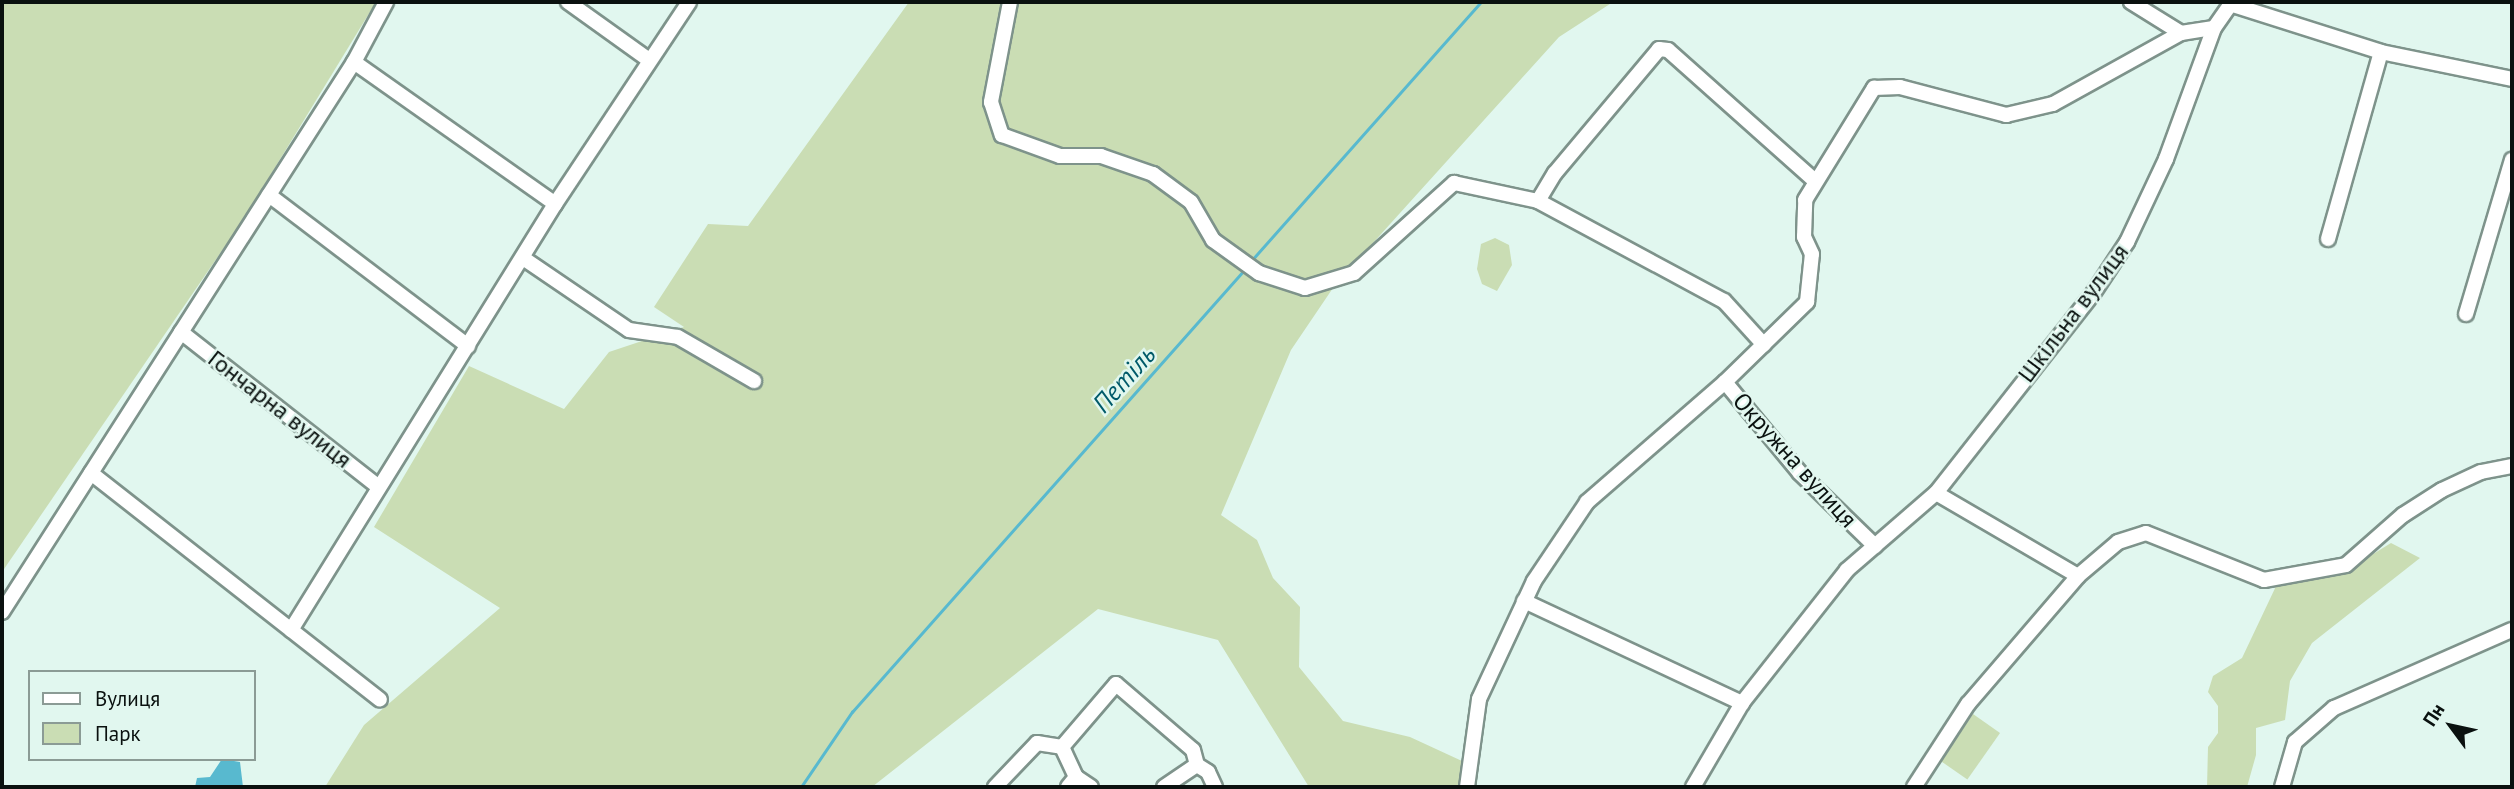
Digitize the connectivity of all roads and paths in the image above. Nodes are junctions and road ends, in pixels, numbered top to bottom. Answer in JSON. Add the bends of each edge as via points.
{"nodes":[{"id":1,"x":386,"y":2,"type":"edge"},
{"id":2,"x":568,"y":2,"type":"edge"},
{"id":3,"x":689,"y":2,"type":"edge"},
{"id":4,"x":1010,"y":2,"type":"edge"},
{"id":5,"x":2131,"y":2,"type":"edge"},
{"id":6,"x":2231,"y":3,"type":"edge"},
{"id":7,"x":2214,"y":28,"type":"junction"},
{"id":8,"x":2181,"y":33,"type":"junction"},
{"id":9,"x":2381,"y":52,"type":"junction"},
{"id":10,"x":649,"y":60,"type":"junction"},
{"id":11,"x":354,"y":62,"type":"junction"},
{"id":12,"x":2512,"y":79,"type":"edge"},
{"id":13,"x":2512,"y":160,"type":"edge"},
{"id":14,"x":1815,"y":181,"type":"junction"},
{"id":15,"x":269,"y":195,"type":"junction"},
{"id":16,"x":1538,"y":201,"type":"junction"},
{"id":17,"x":555,"y":204,"type":"junction"},
{"id":18,"x":2328,"y":239,"type":"dead end"},
{"id":19,"x":523,"y":258,"type":"junction"},
{"id":20,"x":2466,"y":314,"type":"dead end"},
{"id":21,"x":181,"y":332,"type":"junction"},
{"id":22,"x":1764,"y":345,"type":"junction"},
{"id":23,"x":468,"y":346,"type":"junction"},
{"id":24,"x":754,"y":381,"type":"dead end"},
{"id":25,"x":1725,"y":382,"type":"junction"},
{"id":26,"x":2512,"y":466,"type":"edge"},
{"id":27,"x":91,"y":473,"type":"junction"},
{"id":28,"x":379,"y":487,"type":"junction"},
{"id":29,"x":1936,"y":493,"type":"junction"},
{"id":30,"x":1875,"y":546,"type":"junction"},
{"id":31,"x":2078,"y":576,"type":"junction"},
{"id":32,"x":1524,"y":601,"type":"junction"},
{"id":33,"x":2,"y":612,"type":"edge"},
{"id":34,"x":2512,"y":630,"type":"edge"},
{"id":35,"x":291,"y":631,"type":"junction"},
{"id":36,"x":380,"y":700,"type":"dead end"},
{"id":37,"x":1742,"y":703,"type":"junction"},
{"id":38,"x":1062,"y":747,"type":"junction"},
{"id":39,"x":1196,"y":765,"type":"junction"},
{"id":40,"x":1072,"y":782,"type":"edge"},
{"id":41,"x":995,"y":787,"type":"edge"},
{"id":42,"x":1091,"y":787,"type":"edge"},
{"id":43,"x":1164,"y":787,"type":"edge"},
{"id":44,"x":1215,"y":787,"type":"edge"},
{"id":45,"x":1467,"y":787,"type":"edge"},
{"id":46,"x":1693,"y":787,"type":"edge"},
{"id":47,"x":1914,"y":787,"type":"edge"},
{"id":48,"x":2282,"y":787,"type":"edge"}],
"edges":[{"from":1,"to":11,"type":"street"},
{"from":2,"to":10,"type":"street"},
{"from":3,"to":10,"type":"street"},
{"from":4,"to":16,"type":"street","via":[[991,102],[1002,135],[1060,156],[1101,156],[1153,174],[1191,202],[1213,240],[1259,273],[1305,288],[1354,273],[1399,227],[1454,183]]},
{"from":5,"to":8,"type":"street"},
{"from":6,"to":7,"type":"street","name":"Шкільна вулиця"},
{"from":6,"to":9,"type":"street"},
{"from":7,"to":8,"type":"street"},
{"from":7,"to":29,"type":"street","name":"Шкільна вулиця","via":[[2166,159],[2127,242]]},
{"from":8,"to":14,"type":"street","name":"Окружна вулиця","via":[[2053,104],[2006,115],[1900,87],[1874,88]]},
{"from":9,"to":12,"type":"street"},
{"from":9,"to":18,"type":"street"},
{"from":10,"to":17,"type":"street"},
{"from":11,"to":15,"type":"street"},
{"from":11,"to":17,"type":"street"},
{"from":13,"to":20,"type":"street"},
{"from":14,"to":16,"type":"street","via":[[1668,50],[1659,49],[1555,173]]},
{"from":14,"to":22,"type":"street","name":"Окружна вулиця","via":[[1803,219],[1812,254],[1807,302]]},
{"from":15,"to":21,"type":"street"},
{"from":15,"to":23,"type":"street"},
{"from":16,"to":22,"type":"street","via":[[1724,301]]},
{"from":17,"to":19,"type":"street"},
{"from":19,"to":23,"type":"street"},
{"from":19,"to":24,"type":"street","via":[[629,330],[678,337]]},
{"from":21,"to":27,"type":"street"},
{"from":21,"to":28,"type":"street","name":"Гончарна вулиця"},
{"from":22,"to":25,"type":"street","name":"Окружна вулиця"},
{"from":23,"to":28,"type":"street"},
{"from":25,"to":30,"type":"street","name":"Окружна вулиця","via":[[1800,473]]},
{"from":25,"to":32,"type":"street","via":[[1587,502]]},
{"from":26,"to":31,"type":"street","via":[[2502,465],[2442,490],[2403,515],[2346,565],[2264,580],[2146,533],[2118,542]]},
{"from":27,"to":33,"type":"street"},
{"from":27,"to":35,"type":"street"},
{"from":28,"to":35,"type":"street"},
{"from":29,"to":30,"type":"street","name":"Шкільна вулиця"},
{"from":29,"to":31,"type":"street"},
{"from":30,"to":37,"type":"street","name":"Шкільна вулиця","via":[[1847,570]]},
{"from":31,"to":47,"type":"street","via":[[1968,704]]},
{"from":32,"to":37,"type":"street"},
{"from":32,"to":45,"type":"street","via":[[1479,699]]},
{"from":34,"to":48,"type":"street","via":[[2334,708],[2295,742]]},
{"from":35,"to":36,"type":"street"},
{"from":37,"to":46,"type":"street","name":"Шкільна вулиця"},
{"from":38,"to":39,"type":"street","via":[[1116,684],[1193,750]]},
{"from":38,"to":40,"type":"street"},
{"from":38,"to":41,"type":"street","via":[[1037,743]]},
{"from":39,"to":43,"type":"street"},
{"from":39,"to":44,"type":"street","via":[[1208,772]]},
{"from":40,"to":42,"type":"street"}]}
